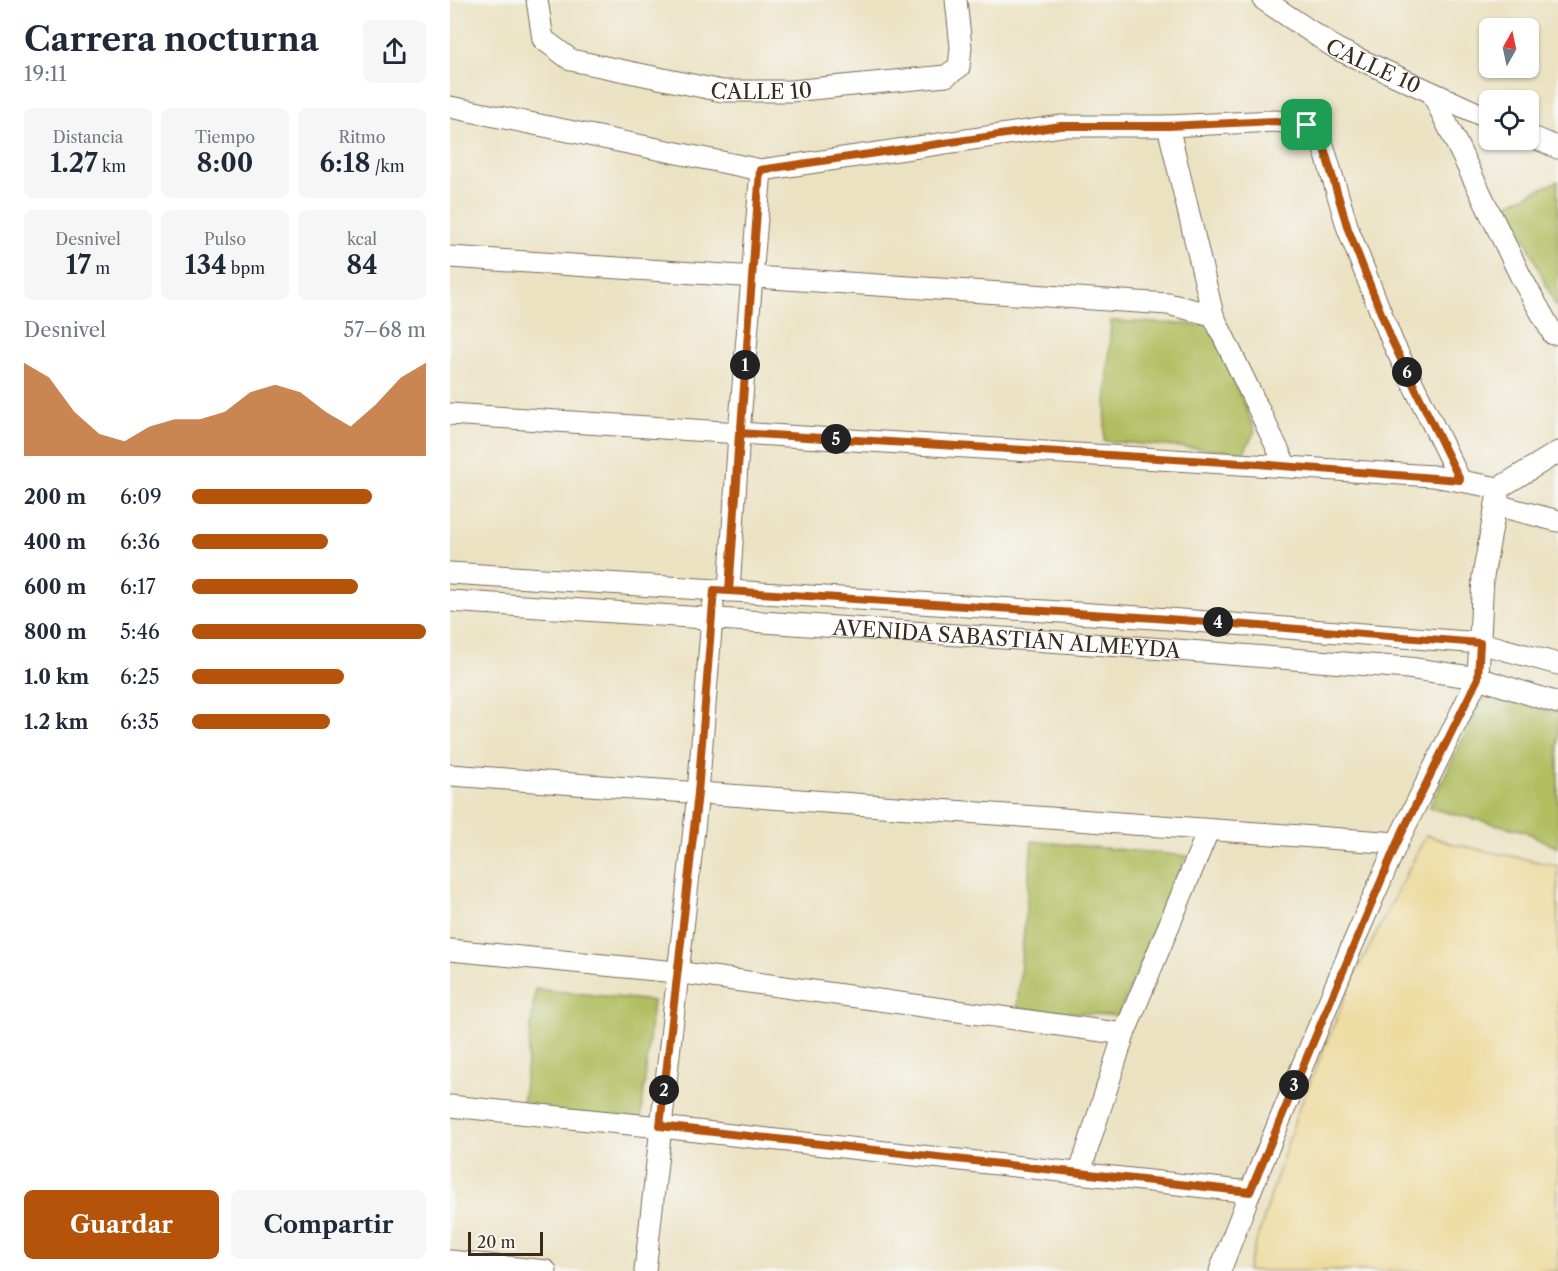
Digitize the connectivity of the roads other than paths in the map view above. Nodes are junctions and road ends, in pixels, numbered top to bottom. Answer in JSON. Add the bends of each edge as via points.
{"nodes":[{"id":1,"x":537,"y":0,"type":"edge"},
{"id":2,"x":956,"y":0,"type":"edge"},
{"id":3,"x":1264,"y":0,"type":"edge"},
{"id":4,"x":1433,"y":95,"type":"junction"},
{"id":5,"x":450,"y":107,"type":"edge"},
{"id":6,"x":1479,"y":114,"type":"edge"},
{"id":7,"x":1168,"y":126,"type":"junction"},
{"id":8,"x":1539,"y":140,"type":"edge"},
{"id":9,"x":1558,"y":148,"type":"edge"},
{"id":10,"x":760,"y":170,"type":"junction"},
{"id":11,"x":450,"y":257,"type":"edge"},
{"id":12,"x":752,"y":276,"type":"junction"},
{"id":13,"x":1213,"y":315,"type":"junction"},
{"id":14,"x":1553,"y":334,"type":"dead end"},
{"id":15,"x":450,"y":414,"type":"edge"},
{"id":16,"x":739,"y":433,"type":"junction"},
{"id":17,"x":1558,"y":452,"type":"edge"},
{"id":18,"x":1286,"y":466,"type":"junction"},
{"id":19,"x":1460,"y":480,"type":"junction"},
{"id":20,"x":1498,"y":496,"type":"junction"},
{"id":21,"x":1558,"y":521,"type":"edge"},
{"id":22,"x":450,"y":573,"type":"edge"},
{"id":23,"x":721,"y":590,"type":"junction"},
{"id":24,"x":450,"y":601,"type":"edge"},
{"id":25,"x":713,"y":619,"type":"junction"},
{"id":26,"x":1480,"y":643,"type":"junction"},
{"id":27,"x":1558,"y":664,"type":"edge"},
{"id":28,"x":1478,"y":678,"type":"junction"},
{"id":29,"x":1558,"y":703,"type":"edge"},
{"id":30,"x":450,"y":775,"type":"edge"},
{"id":31,"x":698,"y":793,"type":"junction"},
{"id":32,"x":1209,"y":831,"type":"junction"},
{"id":33,"x":1397,"y":843,"type":"junction"},
{"id":34,"x":450,"y":950,"type":"edge"},
{"id":35,"x":676,"y":972,"type":"junction"},
{"id":36,"x":1124,"y":1034,"type":"junction"},
{"id":37,"x":450,"y":1106,"type":"edge"},
{"id":38,"x":660,"y":1126,"type":"junction"},
{"id":39,"x":1080,"y":1172,"type":"junction"},
{"id":40,"x":1250,"y":1192,"type":"junction"},
{"id":41,"x":450,"y":1261,"type":"edge"},
{"id":42,"x":546,"y":1271,"type":"edge"},
{"id":43,"x":645,"y":1271,"type":"edge"},
{"id":44,"x":1220,"y":1271,"type":"edge"}],
"edges":[{"from":1,"to":2,"type":"street","name":"CALLE 10","via":[[543,39],[571,60],[722,91],[790,92],[946,76],[959,67]]},
{"from":3,"to":4,"type":"street","name":"CALLE 10","via":[[1337,50]]},
{"from":4,"to":6,"type":"street","name":"CALLE 10"},
{"from":4,"to":14,"type":"street","via":[[1521,277]]},
{"from":5,"to":10,"type":"street"},
{"from":7,"to":10,"type":"street","via":[[1061,126]]},
{"from":7,"to":13,"type":"street"},
{"from":7,"to":19,"type":"street","via":[[1275,121],[1307,125],[1318,138],[1392,341]]},
{"from":8,"to":9,"type":"street"},
{"from":10,"to":12,"type":"street"},
{"from":11,"to":12,"type":"street"},
{"from":12,"to":13,"type":"street","via":[[1168,304]]},
{"from":12,"to":16,"type":"street"},
{"from":13,"to":18,"type":"street"},
{"from":15,"to":16,"type":"street"},
{"from":16,"to":18,"type":"street"},
{"from":16,"to":23,"type":"street"},
{"from":17,"to":20,"type":"street"},
{"from":18,"to":19,"type":"street"},
{"from":19,"to":20,"type":"street"},
{"from":20,"to":21,"type":"street"},
{"from":20,"to":26,"type":"street","via":[[1483,576]]},
{"from":22,"to":23,"type":"street","name":"AVENIDA SABASTIÁN ALMEYDA"},
{"from":23,"to":25,"type":"street"},
{"from":23,"to":26,"type":"street","name":"AVENIDA SABASTIÁN ALMEYDA"},
{"from":24,"to":25,"type":"street","name":"AVENIDA SABASTIÁN ALMEYDA"},
{"from":25,"to":28,"type":"street","name":"AVENIDA SABASTIÁN ALMEYDA","via":[[1163,649]]},
{"from":25,"to":31,"type":"street"},
{"from":26,"to":27,"type":"street","name":"AVENIDA SABASTIÁN ALMEYDA"},
{"from":26,"to":28,"type":"street"},
{"from":28,"to":29,"type":"street","name":"AVENIDA SABASTIÁN ALMEYDA"},
{"from":28,"to":33,"type":"street"},
{"from":30,"to":31,"type":"street"},
{"from":31,"to":32,"type":"street"},
{"from":31,"to":35,"type":"street"},
{"from":32,"to":33,"type":"street"},
{"from":32,"to":36,"type":"street"},
{"from":33,"to":40,"type":"street"},
{"from":34,"to":35,"type":"street"},
{"from":35,"to":36,"type":"street"},
{"from":35,"to":38,"type":"street"},
{"from":36,"to":39,"type":"street"},
{"from":37,"to":38,"type":"street"},
{"from":38,"to":39,"type":"street"},
{"from":38,"to":43,"type":"street"},
{"from":39,"to":40,"type":"street"},
{"from":40,"to":44,"type":"street"},
{"from":41,"to":42,"type":"street"}]}
